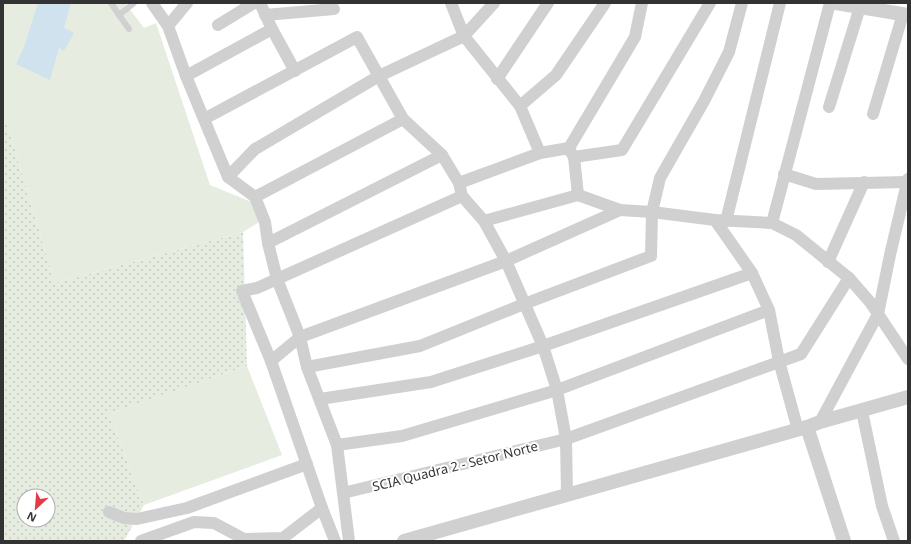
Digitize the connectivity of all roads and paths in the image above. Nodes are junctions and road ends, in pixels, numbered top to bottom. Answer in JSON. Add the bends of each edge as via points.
{"nodes":[{"id":1,"x":111,"y":3,"type":"edge"},
{"id":2,"x":134,"y":3,"type":"edge"},
{"id":3,"x":152,"y":3,"type":"edge"},
{"id":4,"x":187,"y":3,"type":"edge"},
{"id":5,"x":254,"y":3,"type":"edge"},
{"id":6,"x":260,"y":3,"type":"edge"},
{"id":7,"x":451,"y":3,"type":"edge"},
{"id":8,"x":494,"y":3,"type":"edge"},
{"id":9,"x":548,"y":3,"type":"edge"},
{"id":10,"x":605,"y":3,"type":"edge"},
{"id":11,"x":642,"y":3,"type":"edge"},
{"id":12,"x":710,"y":3,"type":"edge"},
{"id":13,"x":742,"y":3,"type":"edge"},
{"id":14,"x":780,"y":3,"type":"edge"},
{"id":15,"x":830,"y":3,"type":"edge"},
{"id":16,"x":836,"y":3,"type":"edge"},
{"id":17,"x":860,"y":7,"type":"junction"},
{"id":18,"x":334,"y":9,"type":"dead end"},
{"id":19,"x":905,"y":14,"type":"edge"},
{"id":20,"x":119,"y":15,"type":"junction"},
{"id":21,"x":265,"y":16,"type":"junction"},
{"id":22,"x":218,"y":25,"type":"dead end"},
{"id":23,"x":168,"y":26,"type":"junction"},
{"id":24,"x":129,"y":29,"type":"dead end"},
{"id":25,"x":272,"y":29,"type":"junction"},
{"id":26,"x":464,"y":36,"type":"junction"},
{"id":27,"x":295,"y":71,"type":"junction"},
{"id":28,"x":186,"y":76,"type":"junction"},
{"id":29,"x":379,"y":76,"type":"junction"},
{"id":30,"x":497,"y":79,"type":"junction"},
{"id":31,"x":520,"y":106,"type":"junction"},
{"id":32,"x":829,"y":107,"type":"dead end"},
{"id":33,"x":873,"y":114,"type":"dead end"},
{"id":34,"x":204,"y":119,"type":"junction"},
{"id":35,"x":403,"y":119,"type":"junction"},
{"id":36,"x":540,"y":152,"type":"junction"},
{"id":37,"x":571,"y":152,"type":"junction"},
{"id":38,"x":442,"y":155,"type":"junction"},
{"id":39,"x":784,"y":174,"type":"junction"},
{"id":40,"x":228,"y":177,"type":"junction"},
{"id":41,"x":908,"y":180,"type":"edge"},
{"id":42,"x":864,"y":182,"type":"junction"},
{"id":43,"x":459,"y":183,"type":"junction"},
{"id":44,"x":578,"y":195,"type":"junction"},
{"id":45,"x":462,"y":196,"type":"junction"},
{"id":46,"x":255,"y":197,"type":"junction"},
{"id":47,"x":620,"y":210,"type":"junction"},
{"id":48,"x":652,"y":212,"type":"junction"},
{"id":49,"x":484,"y":221,"type":"junction"},
{"id":50,"x":720,"y":221,"type":"junction"},
{"id":51,"x":772,"y":222,"type":"junction"},
{"id":52,"x":268,"y":243,"type":"junction"},
{"id":53,"x":506,"y":260,"type":"junction"},
{"id":54,"x":828,"y":262,"type":"junction"},
{"id":55,"x":752,"y":273,"type":"junction"},
{"id":56,"x":848,"y":278,"type":"junction"},
{"id":57,"x":277,"y":279,"type":"junction"},
{"id":58,"x":524,"y":304,"type":"junction"},
{"id":59,"x":769,"y":310,"type":"junction"},
{"id":60,"x":878,"y":314,"type":"junction"},
{"id":61,"x":300,"y":337,"type":"junction"},
{"id":62,"x":905,"y":343,"type":"edge"},
{"id":63,"x":543,"y":346,"type":"junction"},
{"id":64,"x":908,"y":359,"type":"edge"},
{"id":65,"x":271,"y":361,"type":"junction"},
{"id":66,"x":779,"y":361,"type":"junction"},
{"id":67,"x":307,"y":367,"type":"junction"},
{"id":68,"x":557,"y":390,"type":"junction"},
{"id":69,"x":320,"y":399,"type":"junction"},
{"id":70,"x":907,"y":400,"type":"edge"},
{"id":71,"x":862,"y":411,"type":"junction"},
{"id":72,"x":808,"y":427,"type":"junction"},
{"id":73,"x":566,"y":439,"type":"junction"},
{"id":74,"x":337,"y":445,"type":"junction"},
{"id":75,"x":307,"y":464,"type":"junction"},
{"id":76,"x":343,"y":493,"type":"junction"},
{"id":77,"x":567,"y":495,"type":"junction"},
{"id":78,"x":187,"y":508,"type":"junction"},
{"id":79,"x":322,"y":508,"type":"junction"},
{"id":80,"x":109,"y":512,"type":"dead end"},
{"id":81,"x":194,"y":522,"type":"junction"},
{"id":82,"x":141,"y":541,"type":"edge"},
{"id":83,"x":335,"y":541,"type":"edge"},
{"id":84,"x":348,"y":541,"type":"edge"},
{"id":85,"x":404,"y":541,"type":"edge"},
{"id":86,"x":844,"y":541,"type":"edge"},
{"id":87,"x":894,"y":541,"type":"edge"}],
"edges":[{"from":1,"to":20,"type":"lane"},
{"from":2,"to":20,"type":"lane"},
{"from":3,"to":23,"type":"street"},
{"from":4,"to":23,"type":"street"},
{"from":5,"to":22,"type":"street"},
{"from":6,"to":21,"type":"street"},
{"from":7,"to":26,"type":"street"},
{"from":8,"to":26,"type":"street"},
{"from":9,"to":30,"type":"street"},
{"from":10,"to":31,"type":"street","via":[[556,74]]},
{"from":11,"to":37,"type":"street","via":[[635,37]]},
{"from":12,"to":37,"type":"street","via":[[622,150]]},
{"from":13,"to":48,"type":"street","via":[[729,52],[660,178]]},
{"from":14,"to":50,"type":"street"},
{"from":15,"to":39,"type":"street"},
{"from":16,"to":17,"type":"street"},
{"from":17,"to":19,"type":"street"},
{"from":17,"to":32,"type":"street"},
{"from":18,"to":21,"type":"street"},
{"from":19,"to":33,"type":"street"},
{"from":20,"to":24,"type":"lane"},
{"from":21,"to":25,"type":"street"},
{"from":23,"to":28,"type":"street"},
{"from":25,"to":27,"type":"street"},
{"from":25,"to":28,"type":"street"},
{"from":26,"to":29,"type":"street"},
{"from":26,"to":30,"type":"street"},
{"from":27,"to":29,"type":"street","via":[[357,37]]},
{"from":27,"to":34,"type":"street"},
{"from":28,"to":34,"type":"street"},
{"from":29,"to":35,"type":"street"},
{"from":29,"to":40,"type":"street","via":[[255,150]]},
{"from":30,"to":31,"type":"street"},
{"from":31,"to":36,"type":"street"},
{"from":34,"to":40,"type":"street"},
{"from":35,"to":38,"type":"street"},
{"from":35,"to":46,"type":"street"},
{"from":36,"to":37,"type":"street"},
{"from":36,"to":43,"type":"street"},
{"from":37,"to":44,"type":"street"},
{"from":38,"to":43,"type":"street"},
{"from":38,"to":52,"type":"street"},
{"from":39,"to":42,"type":"street","via":[[816,184]]},
{"from":39,"to":51,"type":"street"},
{"from":40,"to":46,"type":"street"},
{"from":41,"to":42,"type":"street"},
{"from":41,"to":60,"type":"street"},
{"from":42,"to":54,"type":"street"},
{"from":43,"to":45,"type":"street"},
{"from":44,"to":47,"type":"street"},
{"from":44,"to":49,"type":"street"},
{"from":45,"to":49,"type":"street"},
{"from":45,"to":57,"type":"street"},
{"from":46,"to":52,"type":"street","via":[[265,222]]},
{"from":47,"to":48,"type":"street"},
{"from":47,"to":53,"type":"street"},
{"from":48,"to":50,"type":"street"},
{"from":48,"to":58,"type":"street","via":[[651,256]]},
{"from":49,"to":53,"type":"street"},
{"from":50,"to":51,"type":"street"},
{"from":50,"to":55,"type":"street"},
{"from":51,"to":54,"type":"street","via":[[796,234]]},
{"from":52,"to":57,"type":"street"},
{"from":53,"to":58,"type":"street"},
{"from":53,"to":61,"type":"street"},
{"from":54,"to":56,"type":"street"},
{"from":55,"to":59,"type":"street"},
{"from":55,"to":63,"type":"street"},
{"from":56,"to":60,"type":"street"},
{"from":56,"to":66,"type":"street","name":"SCIA Quadra 2 - Setor Norte","via":[[801,354]]},
{"from":57,"to":61,"type":"street"},
{"from":57,"to":65,"type":"street","via":[[257,288],[242,291]]},
{"from":58,"to":63,"type":"street"},
{"from":58,"to":67,"type":"street","via":[[420,346]]},
{"from":59,"to":66,"type":"street"},
{"from":59,"to":68,"type":"street"},
{"from":60,"to":62,"type":"street"},
{"from":60,"to":72,"type":"street"},
{"from":61,"to":65,"type":"street"},
{"from":61,"to":67,"type":"street"},
{"from":62,"to":64,"type":"street"},
{"from":63,"to":68,"type":"street"},
{"from":63,"to":69,"type":"street","via":[[431,382]]},
{"from":65,"to":75,"type":"street"},
{"from":66,"to":72,"type":"street"},
{"from":66,"to":73,"type":"street","name":"SCIA Quadra 2 - Setor Norte"},
{"from":67,"to":69,"type":"street"},
{"from":68,"to":73,"type":"street"},
{"from":68,"to":74,"type":"street","via":[[402,436]]},
{"from":69,"to":74,"type":"street"},
{"from":70,"to":71,"type":"street"},
{"from":71,"to":72,"type":"street"},
{"from":71,"to":87,"type":"street","via":[[882,506]]},
{"from":72,"to":77,"type":"street"},
{"from":72,"to":86,"type":"street"},
{"from":73,"to":76,"type":"street","name":"SCIA Quadra 2 - Setor Norte"},
{"from":73,"to":77,"type":"street"},
{"from":74,"to":76,"type":"street"},
{"from":75,"to":78,"type":"street"},
{"from":75,"to":79,"type":"street"},
{"from":76,"to":84,"type":"street"},
{"from":77,"to":85,"type":"street"},
{"from":78,"to":80,"type":"street","via":[[137,519],[124,518]]},
{"from":78,"to":81,"type":"street"},
{"from":79,"to":81,"type":"street","via":[[283,538],[244,539],[214,523]]},
{"from":79,"to":83,"type":"street"},
{"from":81,"to":82,"type":"street"}]}
